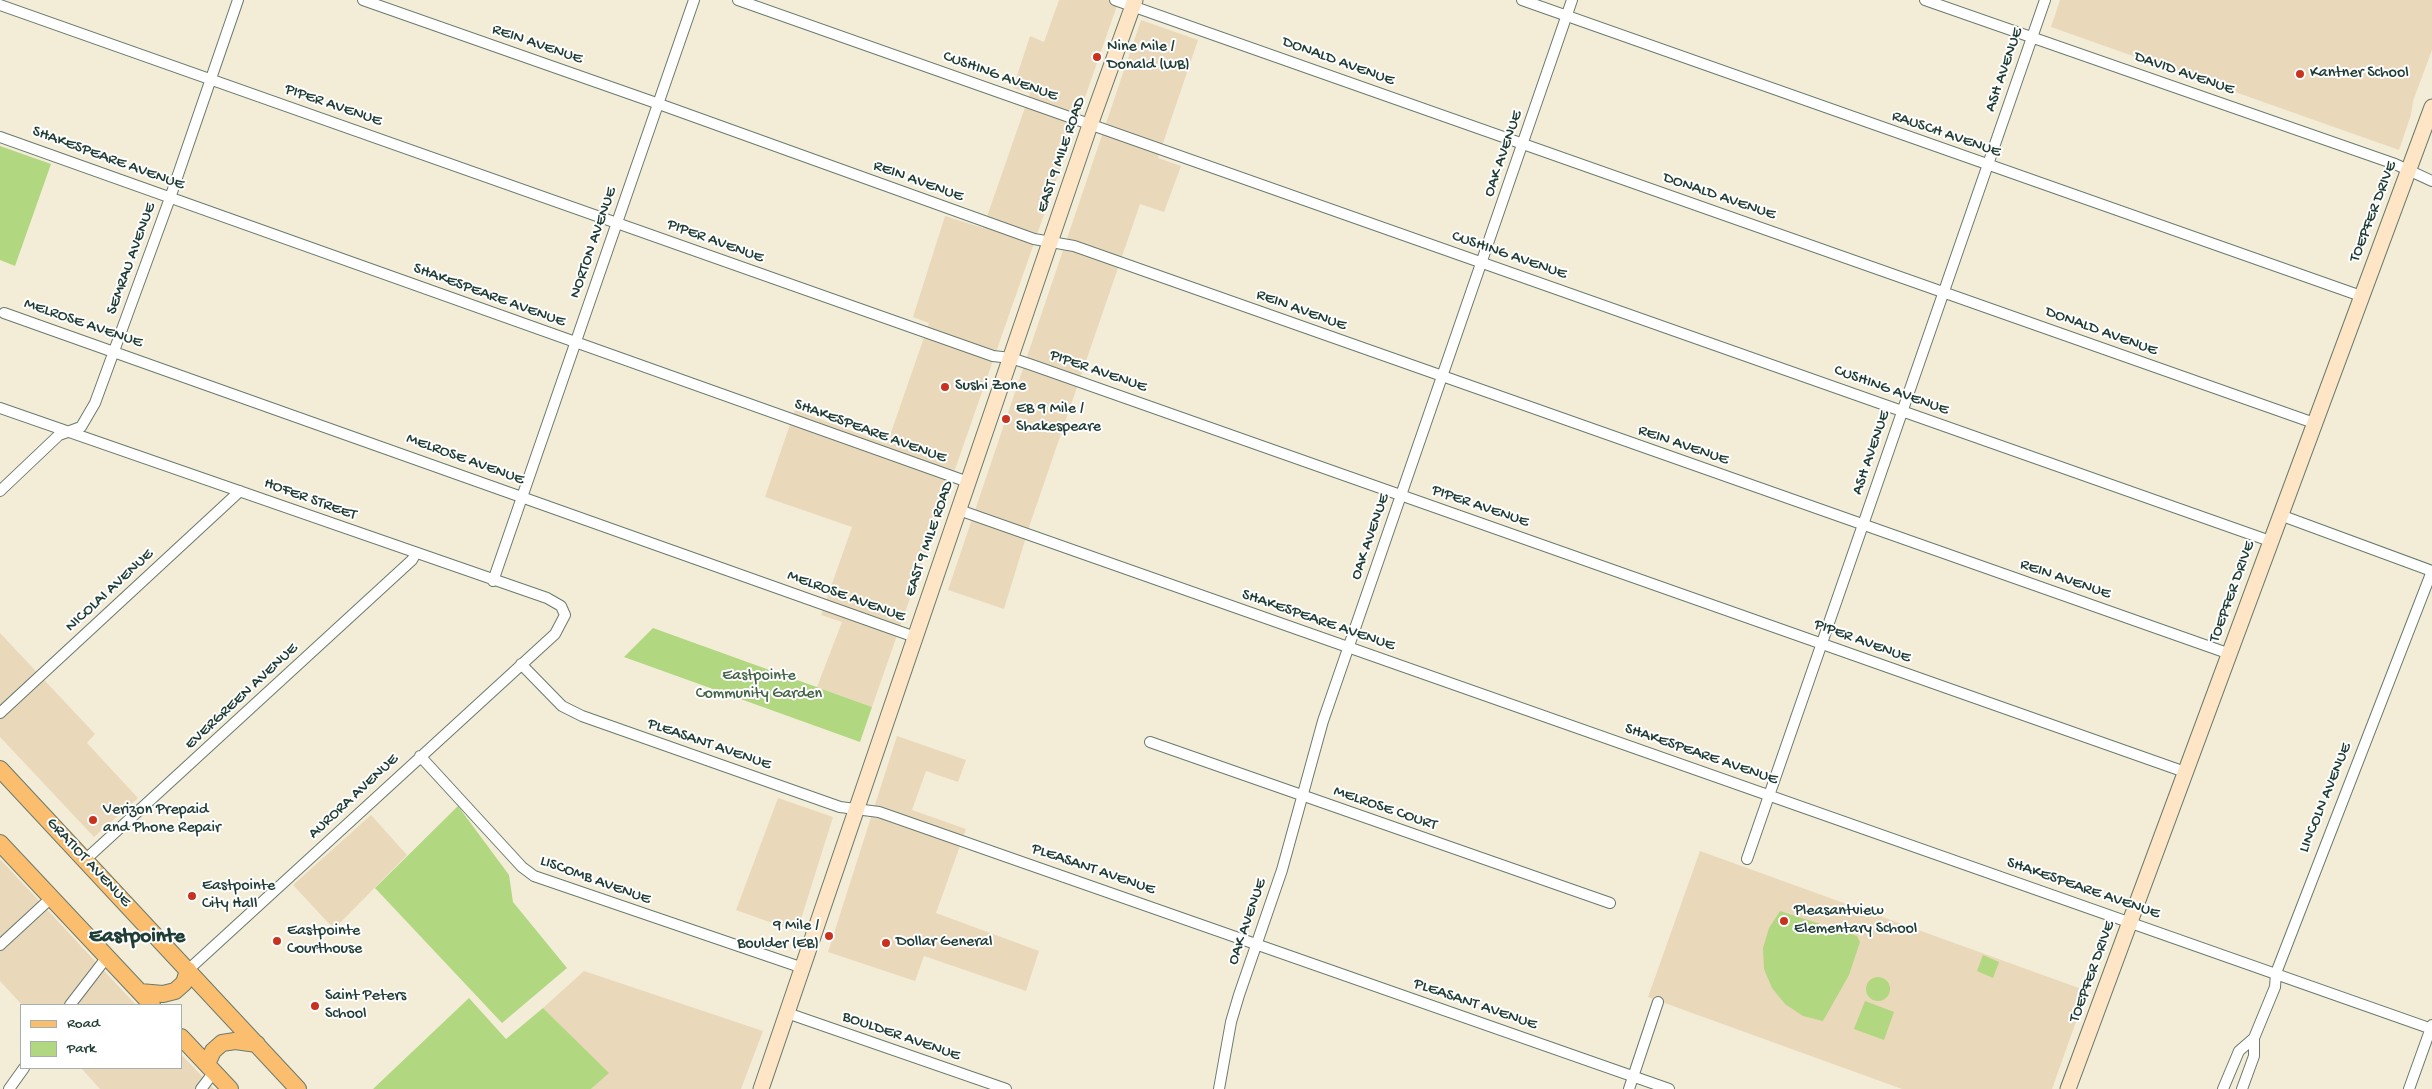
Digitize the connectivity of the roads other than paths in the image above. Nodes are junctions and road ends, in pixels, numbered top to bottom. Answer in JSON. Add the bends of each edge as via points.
{"nodes":[{"id":1,"x":238,"y":0,"type":"edge"},
{"id":2,"x":362,"y":0,"type":"edge"},
{"id":3,"x":694,"y":0,"type":"edge"},
{"id":4,"x":738,"y":0,"type":"edge"},
{"id":5,"x":1115,"y":0,"type":"edge"},
{"id":6,"x":1522,"y":0,"type":"edge"},
{"id":7,"x":1572,"y":0,"type":"edge"},
{"id":8,"x":1925,"y":0,"type":"edge"},
{"id":9,"x":2045,"y":0,"type":"edge"},
{"id":10,"x":1134,"y":3,"type":"edge"},
{"id":11,"x":0,"y":5,"type":"edge"},
{"id":12,"x":1566,"y":17,"type":"junction"},
{"id":13,"x":2033,"y":38,"type":"junction"},
{"id":14,"x":212,"y":79,"type":"junction"},
{"id":15,"x":659,"y":104,"type":"junction"},
{"id":16,"x":2432,"y":107,"type":"edge"},
{"id":17,"x":1090,"y":125,"type":"junction"},
{"id":18,"x":0,"y":136,"type":"edge"},
{"id":19,"x":1523,"y":144,"type":"junction"},
{"id":20,"x":1987,"y":165,"type":"junction"},
{"id":21,"x":2409,"y":170,"type":"junction"},
{"id":22,"x":2432,"y":181,"type":"edge"},
{"id":23,"x":170,"y":198,"type":"junction"},
{"id":24,"x":616,"y":223,"type":"junction"},
{"id":25,"x":1051,"y":242,"type":"junction"},
{"id":26,"x":1482,"y":262,"type":"junction"},
{"id":27,"x":1943,"y":292,"type":"junction"},
{"id":28,"x":2361,"y":296,"type":"junction"},
{"id":29,"x":4,"y":312,"type":"dead end"},
{"id":30,"x":576,"y":342,"type":"junction"},
{"id":31,"x":114,"y":351,"type":"junction"},
{"id":32,"x":1010,"y":358,"type":"junction"},
{"id":33,"x":1443,"y":378,"type":"junction"},
{"id":34,"x":0,"y":408,"type":"edge"},
{"id":35,"x":1903,"y":411,"type":"junction"},
{"id":36,"x":2314,"y":423,"type":"junction"},
{"id":37,"x":66,"y":432,"type":"junction"},
{"id":38,"x":968,"y":482,"type":"junction"},
{"id":39,"x":0,"y":491,"type":"edge"},
{"id":40,"x":240,"y":491,"type":"junction"},
{"id":41,"x":522,"y":496,"type":"junction"},
{"id":42,"x":1402,"y":496,"type":"junction"},
{"id":43,"x":959,"y":510,"type":"junction"},
{"id":44,"x":2280,"y":516,"type":"junction"},
{"id":45,"x":1863,"y":525,"type":"junction"},
{"id":46,"x":2270,"y":542,"type":"junction"},
{"id":47,"x":416,"y":553,"type":"junction"},
{"id":48,"x":2432,"y":571,"type":"edge"},
{"id":49,"x":493,"y":581,"type":"junction"},
{"id":50,"x":915,"y":637,"type":"junction"},
{"id":51,"x":1822,"y":644,"type":"junction"},
{"id":52,"x":540,"y":647,"type":"joint"},
{"id":53,"x":1348,"y":648,"type":"junction"},
{"id":54,"x":2230,"y":654,"type":"junction"},
{"id":55,"x":521,"y":664,"type":"junction"},
{"id":56,"x":0,"y":713,"type":"edge"},
{"id":57,"x":1150,"y":742,"type":"dead end"},
{"id":58,"x":420,"y":756,"type":"junction"},
{"id":59,"x":0,"y":769,"type":"edge"},
{"id":60,"x":2185,"y":772,"type":"junction"},
{"id":61,"x":1769,"y":794,"type":"junction"},
{"id":62,"x":1303,"y":796,"type":"junction"},
{"id":63,"x":856,"y":810,"type":"junction"},
{"id":64,"x":0,"y":843,"type":"edge"},
{"id":65,"x":1748,"y":859,"type":"dead end"},
{"id":66,"x":85,"y":860,"type":"junction"},
{"id":67,"x":51,"y":898,"type":"junction"},
{"id":68,"x":1610,"y":903,"type":"dead end"},
{"id":69,"x":2131,"y":921,"type":"junction"},
{"id":70,"x":1257,"y":944,"type":"junction"},
{"id":71,"x":0,"y":945,"type":"edge"},
{"id":72,"x":107,"y":957,"type":"junction"},
{"id":73,"x":803,"y":968,"type":"junction"},
{"id":74,"x":188,"y":970,"type":"junction"},
{"id":75,"x":2276,"y":973,"type":"junction"},
{"id":76,"x":140,"y":992,"type":"junction"},
{"id":77,"x":1658,"y":1002,"type":"dead end"},
{"id":78,"x":71,"y":1004,"type":"edge"},
{"id":79,"x":151,"y":1004,"type":"edge"},
{"id":80,"x":787,"y":1013,"type":"junction"},
{"id":81,"x":2432,"y":1027,"type":"edge"},
{"id":82,"x":182,"y":1038,"type":"edge"},
{"id":83,"x":2254,"y":1038,"type":"junction"},
{"id":84,"x":257,"y":1044,"type":"junction"},
{"id":85,"x":210,"y":1068,"type":"junction"},
{"id":86,"x":23,"y":1069,"type":"edge"},
{"id":87,"x":1633,"y":1076,"type":"junction"},
{"id":88,"x":9,"y":1089,"type":"edge"},
{"id":89,"x":201,"y":1089,"type":"edge"},
{"id":90,"x":230,"y":1089,"type":"edge"},
{"id":91,"x":298,"y":1089,"type":"edge"},
{"id":92,"x":761,"y":1089,"type":"edge"},
{"id":93,"x":1006,"y":1089,"type":"edge"},
{"id":94,"x":1219,"y":1089,"type":"edge"},
{"id":95,"x":1629,"y":1089,"type":"edge"},
{"id":96,"x":1669,"y":1089,"type":"edge"},
{"id":97,"x":2068,"y":1089,"type":"edge"},
{"id":98,"x":2223,"y":1089,"type":"edge"},
{"id":99,"x":2242,"y":1089,"type":"edge"},
{"id":100,"x":2409,"y":1089,"type":"edge"}],
"edges":[{"from":1,"to":14,"type":"street","name":"SEMRAU AVENUE"},
{"from":2,"to":15,"type":"street","name":"REIN AVENUE"},
{"from":3,"to":15,"type":"street","name":"NORTON AVENUE"},
{"from":4,"to":17,"type":"street","name":"CUSHING AVENUE"},
{"from":5,"to":10,"type":"street","name":"DONALD AVENUE"},
{"from":6,"to":12,"type":"street","name":"RAUSCH AVENUE"},
{"from":7,"to":12,"type":"street","name":"OAK AVENUE"},
{"from":8,"to":13,"type":"street","name":"DAVID AVENUE"},
{"from":9,"to":13,"type":"street","name":"ASH AVENUE"},
{"from":10,"to":17,"type":"main road","name":"EAST 9 MILE ROAD"},
{"from":10,"to":19,"type":"street","name":"DONALD AVENUE"},
{"from":11,"to":14,"type":"street","name":"PIPER AVENUE"},
{"from":12,"to":19,"type":"street","name":"OAK AVENUE"},
{"from":12,"to":20,"type":"street","name":"RAUSCH AVENUE"},
{"from":13,"to":20,"type":"street","name":"ASH AVENUE"},
{"from":13,"to":21,"type":"street","name":"DAVID AVENUE"},
{"from":14,"to":23,"type":"street","name":"SEMRAU AVENUE"},
{"from":14,"to":24,"type":"street","name":"PIPER AVENUE"},
{"from":15,"to":24,"type":"street","name":"NORTON AVENUE"},
{"from":15,"to":25,"type":"street","name":"REIN AVENUE","via":[[1034,240]]},
{"from":16,"to":21,"type":"main road","name":"TOEPFER DRIVE"},
{"from":17,"to":25,"type":"main road","name":"EAST 9 MILE ROAD"},
{"from":17,"to":26,"type":"street","name":"CUSHING AVENUE"},
{"from":18,"to":23,"type":"street","name":"SHAKESPEARE AVENUE"},
{"from":19,"to":26,"type":"street","name":"OAK AVENUE"},
{"from":19,"to":27,"type":"street","name":"DONALD AVENUE"},
{"from":20,"to":27,"type":"street","name":"ASH AVENUE"},
{"from":20,"to":28,"type":"street","name":"RAUSCH AVENUE"},
{"from":21,"to":22,"type":"street","name":"DAVID AVENUE"},
{"from":21,"to":28,"type":"main road","name":"TOEPFER DRIVE"},
{"from":23,"to":30,"type":"street","name":"SHAKESPEARE AVENUE"},
{"from":23,"to":31,"type":"street","name":"SEMRAU AVENUE"},
{"from":24,"to":30,"type":"street","name":"NORTON AVENUE"},
{"from":24,"to":32,"type":"street","name":"PIPER AVENUE","via":[[984,353]]},
{"from":25,"to":32,"type":"main road","name":"EAST 9 MILE ROAD"},
{"from":25,"to":33,"type":"street","name":"REIN AVENUE","via":[[1074,246]]},
{"from":26,"to":33,"type":"street","name":"OAK AVENUE"},
{"from":26,"to":35,"type":"street","name":"CUSHING AVENUE"},
{"from":27,"to":35,"type":"street","name":"ASH AVENUE"},
{"from":27,"to":36,"type":"street","name":"DONALD AVENUE"},
{"from":28,"to":36,"type":"main road","name":"TOEPFER DRIVE"},
{"from":29,"to":31,"type":"street","name":"MELROSE AVENUE"},
{"from":30,"to":38,"type":"street","name":"SHAKESPEARE AVENUE"},
{"from":30,"to":41,"type":"street","name":"NORTON AVENUE"},
{"from":31,"to":37,"type":"street","name":"SEMRAU AVENUE","via":[[87,419],[81,427]]},
{"from":31,"to":41,"type":"street","name":"MELROSE AVENUE"},
{"from":32,"to":38,"type":"main road","name":"EAST 9 MILE ROAD"},
{"from":32,"to":42,"type":"street","name":"PIPER AVENUE"},
{"from":33,"to":42,"type":"street","name":"OAK AVENUE"},
{"from":33,"to":45,"type":"street","name":"REIN AVENUE"},
{"from":34,"to":37,"type":"street","name":"HOFER STREET"},
{"from":35,"to":45,"type":"street","name":"ASH AVENUE"},
{"from":35,"to":46,"type":"street","name":"CUSHING AVENUE"},
{"from":36,"to":44,"type":"main road","name":"TOEPFER DRIVE"},
{"from":37,"to":39,"type":"street","name":"SEMRAU AVENUE","via":[[58,435]]},
{"from":37,"to":40,"type":"street","name":"HOFER STREET"},
{"from":38,"to":43,"type":"main road","name":"EAST 9 MILE ROAD"},
{"from":40,"to":47,"type":"street","name":"HOFER STREET"},
{"from":40,"to":56,"type":"street","name":"NICOLAI AVENUE"},
{"from":41,"to":49,"type":"street","name":"NORTON AVENUE"},
{"from":41,"to":50,"type":"street","name":"MELROSE AVENUE"},
{"from":42,"to":51,"type":"street","name":"PIPER AVENUE"},
{"from":42,"to":53,"type":"street","name":"OAK AVENUE"},
{"from":43,"to":50,"type":"main road","name":"EAST 9 MILE ROAD"},
{"from":43,"to":53,"type":"street","name":"SHAKESPEARE AVENUE"},
{"from":44,"to":46,"type":"main road","name":"TOEPFER DRIVE"},
{"from":44,"to":48,"type":"street"},
{"from":45,"to":51,"type":"street","name":"ASH AVENUE"},
{"from":45,"to":54,"type":"street","name":"REIN AVENUE"},
{"from":46,"to":54,"type":"main road","name":"TOEPFER DRIVE"},
{"from":47,"to":49,"type":"street","name":"HOFER STREET"},
{"from":47,"to":66,"type":"street","name":"EVERGREEN AVENUE","via":[[398,574]]},
{"from":48,"to":75,"type":"street","name":"LINCOLN AVENUE"},
{"from":49,"to":52,"type":"street","name":"HOFER STREET","via":[[547,598],[561,606],[565,615],[560,627]]},
{"from":50,"to":63,"type":"main road","name":"EAST 9 MILE ROAD"},
{"from":51,"to":60,"type":"street","name":"PIPER AVENUE"},
{"from":51,"to":61,"type":"street","name":"ASH AVENUE"},
{"from":52,"to":55,"type":"street","name":"AURORA AVENUE"},
{"from":53,"to":61,"type":"street","name":"SHAKESPEARE AVENUE"},
{"from":53,"to":62,"type":"street","name":"OAK AVENUE","via":[[1323,720]]},
{"from":54,"to":60,"type":"main road","name":"TOEPFER DRIVE"},
{"from":55,"to":58,"type":"street","name":"AURORA AVENUE"},
{"from":55,"to":63,"type":"street","name":"PLEASANT AVENUE","via":[[562,706],[576,714]]},
{"from":57,"to":62,"type":"street","name":"MELROSE COURT"},
{"from":58,"to":73,"type":"street","name":"LISCOMB AVENUE","via":[[522,867],[534,876]]},
{"from":58,"to":74,"type":"street","name":"AURORA AVENUE"},
{"from":59,"to":66,"type":"main road","name":"GRATIOT AVENUE"},
{"from":60,"to":69,"type":"main road","name":"TOEPFER DRIVE"},
{"from":61,"to":65,"type":"street","name":"ASH AVENUE"},
{"from":61,"to":69,"type":"street","name":"SHAKESPEARE AVENUE"},
{"from":62,"to":68,"type":"street","name":"MELROSE COURT"},
{"from":62,"to":70,"type":"street","name":"OAK AVENUE"},
{"from":63,"to":70,"type":"street","name":"PLEASANT AVENUE","via":[[879,812]]},
{"from":63,"to":73,"type":"main road","name":"EAST 9 MILE ROAD"},
{"from":64,"to":67,"type":"main road"},
{"from":66,"to":74,"type":"main road","name":"GRATIOT AVENUE"},
{"from":67,"to":71,"type":"street"},
{"from":67,"to":72,"type":"main road"},
{"from":69,"to":75,"type":"street","name":"SHAKESPEARE AVENUE"},
{"from":69,"to":97,"type":"main road","name":"TOEPFER DRIVE"},
{"from":70,"to":87,"type":"street","name":"PLEASANT AVENUE"},
{"from":70,"to":94,"type":"street","name":"OAK AVENUE","via":[[1231,1022]]},
{"from":72,"to":76,"type":"main road"},
{"from":72,"to":78,"type":"street"},
{"from":73,"to":80,"type":"main road","name":"EAST 9 MILE ROAD"},
{"from":74,"to":76,"type":"main road","via":[[184,983],[175,991],[155,995]]},
{"from":74,"to":84,"type":"main road","name":"GRATIOT AVENUE"},
{"from":75,"to":81,"type":"street","name":"SHAKESPEARE AVENUE"},
{"from":75,"to":83,"type":"street","name":"LINCOLN AVENUE","via":[[2275,986]]},
{"from":76,"to":79,"type":"main road"},
{"from":77,"to":87,"type":"street"},
{"from":80,"to":92,"type":"main road","name":"EAST 9 MILE ROAD"},
{"from":80,"to":93,"type":"street","name":"BOULDER AVENUE"},
{"from":81,"to":100,"type":"street"},
{"from":82,"to":85,"type":"main road"},
{"from":83,"to":98,"type":"street","name":"LINCOLN AVENUE","via":[[2239,1051]]},
{"from":83,"to":99,"type":"street","name":"LINCOLN AVENUE","via":[[2254,1056]]},
{"from":84,"to":85,"type":"main road","via":[[222,1043],[213,1051]]},
{"from":84,"to":91,"type":"main road","name":"GRATIOT AVENUE"},
{"from":85,"to":89,"type":"street"},
{"from":85,"to":90,"type":"main road"},
{"from":86,"to":88,"type":"street"},
{"from":87,"to":95,"type":"street"},
{"from":87,"to":96,"type":"street","name":"PLEASANT AVENUE"}]}
